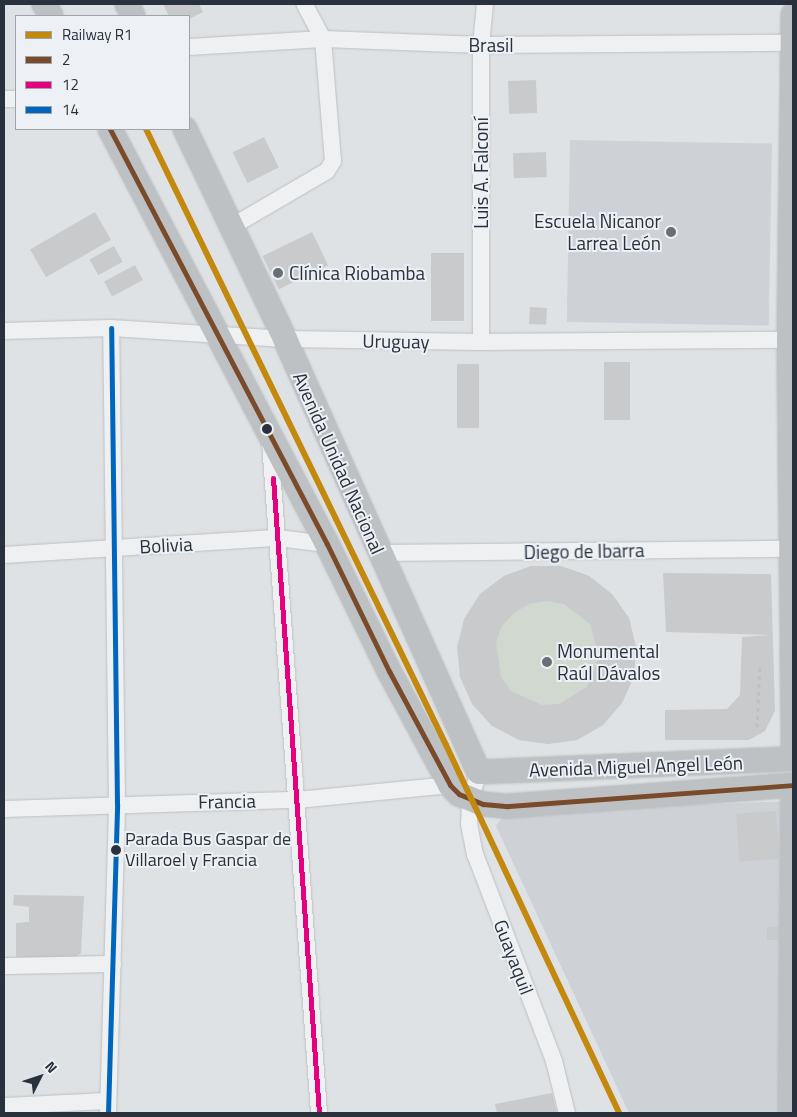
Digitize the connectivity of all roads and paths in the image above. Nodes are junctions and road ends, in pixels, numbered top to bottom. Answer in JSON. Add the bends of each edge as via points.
{"nodes":[{"id":1,"x":44,"y":4,"type":"edge"},
{"id":2,"x":304,"y":4,"type":"edge"},
{"id":3,"x":485,"y":4,"type":"edge"},
{"id":4,"x":50,"y":15,"type":"edge"},
{"id":5,"x":793,"y":15,"type":"edge"},
{"id":6,"x":323,"y":39,"type":"junction"},
{"id":7,"x":793,"y":43,"type":"edge"},
{"id":8,"x":481,"y":45,"type":"junction"},
{"id":9,"x":190,"y":47,"type":"edge"},
{"id":10,"x":111,"y":130,"type":"edge"},
{"id":11,"x":185,"y":130,"type":"edge"},
{"id":12,"x":231,"y":227,"type":"junction"},
{"id":13,"x":111,"y":328,"type":"junction"},
{"id":14,"x":4,"y":331,"type":"edge"},
{"id":15,"x":217,"y":332,"type":"junction"},
{"id":16,"x":284,"y":339,"type":"junction"},
{"id":17,"x":789,"y":340,"type":"junction"},
{"id":18,"x":481,"y":342,"type":"junction"},
{"id":19,"x":270,"y":440,"type":"junction"},
{"id":20,"x":278,"y":538,"type":"junction"},
{"id":21,"x":327,"y":544,"type":"junction"},
{"id":22,"x":114,"y":548,"type":"junction"},
{"id":23,"x":790,"y":549,"type":"junction"},
{"id":24,"x":378,"y":553,"type":"junction"},
{"id":25,"x":4,"y":555,"type":"edge"},
{"id":26,"x":760,"y":664,"type":"dead end"},
{"id":27,"x":757,"y":727,"type":"dead end"},
{"id":28,"x":793,"y":754,"type":"edge"},
{"id":29,"x":793,"y":759,"type":"edge"},
{"id":30,"x":479,"y":772,"type":"junction"},
{"id":31,"x":450,"y":785,"type":"junction"},
{"id":32,"x":793,"y":787,"type":"edge"},
{"id":33,"x":470,"y":799,"type":"junction"},
{"id":34,"x":297,"y":800,"type":"junction"},
{"id":35,"x":117,"y":804,"type":"junction"},
{"id":36,"x":4,"y":809,"type":"edge"},
{"id":37,"x":113,"y":964,"type":"junction"},
{"id":38,"x":4,"y":966,"type":"edge"},
{"id":39,"x":4,"y":1106,"type":"edge"},
{"id":40,"x":108,"y":1107,"type":"edge"},
{"id":41,"x":319,"y":1113,"type":"edge"},
{"id":42,"x":567,"y":1113,"type":"edge"},
{"id":43,"x":790,"y":1113,"type":"edge"}],
"edges":[{"from":1,"to":4,"type":"street"},
{"from":2,"to":6,"type":"street"},
{"from":3,"to":8,"type":"street","name":"Luis A. Falconí"},
{"from":5,"to":7,"type":"street"},
{"from":6,"to":8,"type":"street","name":"Brasil"},
{"from":6,"to":9,"type":"street","name":"Brasil"},
{"from":6,"to":12,"type":"street","via":[[333,161],[327,170]]},
{"from":7,"to":8,"type":"street","name":"Brasil"},
{"from":7,"to":17,"type":"street"},
{"from":8,"to":18,"type":"street","name":"Luis A. Falconí"},
{"from":10,"to":15,"type":"street"},
{"from":11,"to":12,"type":"street","name":"Avenida Unidad Nacional"},
{"from":12,"to":16,"type":"street","name":"Avenida Unidad Nacional"},
{"from":13,"to":14,"type":"street","name":"Uruguay"},
{"from":13,"to":15,"type":"street","name":"Uruguay"},
{"from":13,"to":22,"type":"street"},
{"from":15,"to":16,"type":"street","name":"Uruguay"},
{"from":15,"to":19,"type":"street"},
{"from":16,"to":18,"type":"street","name":"Uruguay"},
{"from":16,"to":24,"type":"street","name":"Avenida Unidad Nacional"},
{"from":17,"to":18,"type":"street","name":"Uruguay"},
{"from":17,"to":23,"type":"street"},
{"from":19,"to":20,"type":"street"},
{"from":19,"to":21,"type":"street"},
{"from":20,"to":21,"type":"street","name":"Bolivia"},
{"from":20,"to":22,"type":"street","name":"Bolivia"},
{"from":20,"to":34,"type":"street"},
{"from":21,"to":31,"type":"street","via":[[388,671]]},
{"from":22,"to":25,"type":"street","name":"Bolivia"},
{"from":22,"to":35,"type":"street"},
{"from":23,"to":24,"type":"street","name":"Diego de Ibarra"},
{"from":23,"to":28,"type":"street"},
{"from":24,"to":30,"type":"street","name":"Avenida Unidad Nacional"},
{"from":26,"to":27,"type":"path"},
{"from":29,"to":30,"type":"street","name":"Avenida Miguel Angel León"},
{"from":30,"to":33,"type":"street"},
{"from":31,"to":33,"type":"street","name":"Avenida Miguel Angel León"},
{"from":31,"to":34,"type":"street","name":"Francia"},
{"from":32,"to":33,"type":"street","name":"Avenida Miguel Angel León","via":[[508,806],[483,804]]},
{"from":32,"to":43,"type":"street"},
{"from":33,"to":42,"type":"street","name":"Guayaquil","via":[[469,824],[476,854],[554,1062]]},
{"from":34,"to":35,"type":"street","name":"Francia"},
{"from":34,"to":41,"type":"street"},
{"from":35,"to":36,"type":"street","name":"Francia"},
{"from":35,"to":37,"type":"street"},
{"from":37,"to":38,"type":"street"},
{"from":37,"to":40,"type":"street"},
{"from":39,"to":40,"type":"street"}]}
